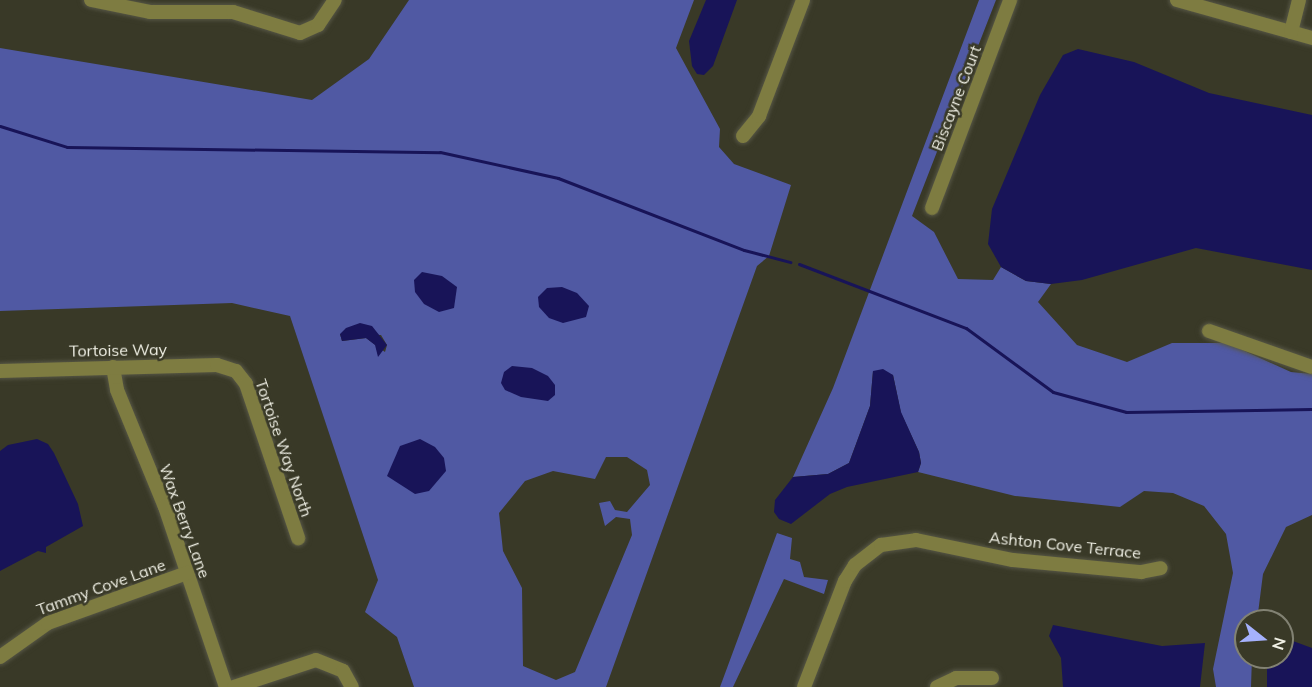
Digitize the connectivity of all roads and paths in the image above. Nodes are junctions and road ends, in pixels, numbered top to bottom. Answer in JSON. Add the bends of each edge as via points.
{"nodes":[{"id":1,"x":91,"y":0,"type":"edge"},
{"id":2,"x":335,"y":0,"type":"edge"},
{"id":3,"x":803,"y":0,"type":"edge"},
{"id":4,"x":1010,"y":0,"type":"edge"},
{"id":5,"x":1177,"y":0,"type":"edge"},
{"id":6,"x":1299,"y":0,"type":"edge"},
{"id":7,"x":220,"y":6,"type":"edge"},
{"id":8,"x":1291,"y":32,"type":"junction"},
{"id":9,"x":1312,"y":38,"type":"edge"},
{"id":10,"x":743,"y":136,"type":"dead end"},
{"id":11,"x":932,"y":208,"type":"dead end"},
{"id":12,"x":1209,"y":331,"type":"dead end"},
{"id":13,"x":112,"y":367,"type":"junction"},
{"id":14,"x":1312,"y":367,"type":"edge"},
{"id":15,"x":0,"y":371,"type":"edge"},
{"id":16,"x":236,"y":371,"type":"joint"},
{"id":17,"x":298,"y":538,"type":"dead end"},
{"id":18,"x":1161,"y":568,"type":"dead end"},
{"id":19,"x":187,"y":573,"type":"junction"},
{"id":20,"x":0,"y":657,"type":"edge"},
{"id":21,"x":992,"y":678,"type":"dead end"},
{"id":22,"x":226,"y":687,"type":"edge"},
{"id":23,"x":234,"y":687,"type":"edge"},
{"id":24,"x":352,"y":687,"type":"edge"},
{"id":25,"x":804,"y":687,"type":"edge"},
{"id":26,"x":937,"y":687,"type":"edge"}],
"edges":[{"from":1,"to":7,"type":"street","via":[[150,12]]},
{"from":2,"to":7,"type":"street","via":[[323,19],[306,32],[284,31]]},
{"from":3,"to":10,"type":"street","via":[[759,116]]},
{"from":4,"to":11,"type":"street","name":"Biscayne Court"},
{"from":5,"to":8,"type":"street"},
{"from":6,"to":8,"type":"street"},
{"from":8,"to":9,"type":"street"},
{"from":12,"to":14,"type":"street"},
{"from":13,"to":15,"type":"street","name":"Tortoise Way"},
{"from":13,"to":16,"type":"street","name":"Tortoise Way","via":[[217,365]]},
{"from":13,"to":19,"type":"street","name":"Wax Berry Lane","via":[[117,390]]},
{"from":16,"to":17,"type":"street","name":"Tortoise Way North","via":[[246,384]]},
{"from":18,"to":25,"type":"street","name":"Ashton Cove Terrace","via":[[1141,572],[1022,561],[916,540],[881,545],[861,559],[845,580]]},
{"from":19,"to":20,"type":"street","name":"Tammy Cove Lane","via":[[48,623]]},
{"from":19,"to":22,"type":"street","name":"Wax Berry Lane"},
{"from":21,"to":26,"type":"street","via":[[956,678]]},
{"from":23,"to":24,"type":"street","via":[[316,660],[335,664]]}]}
